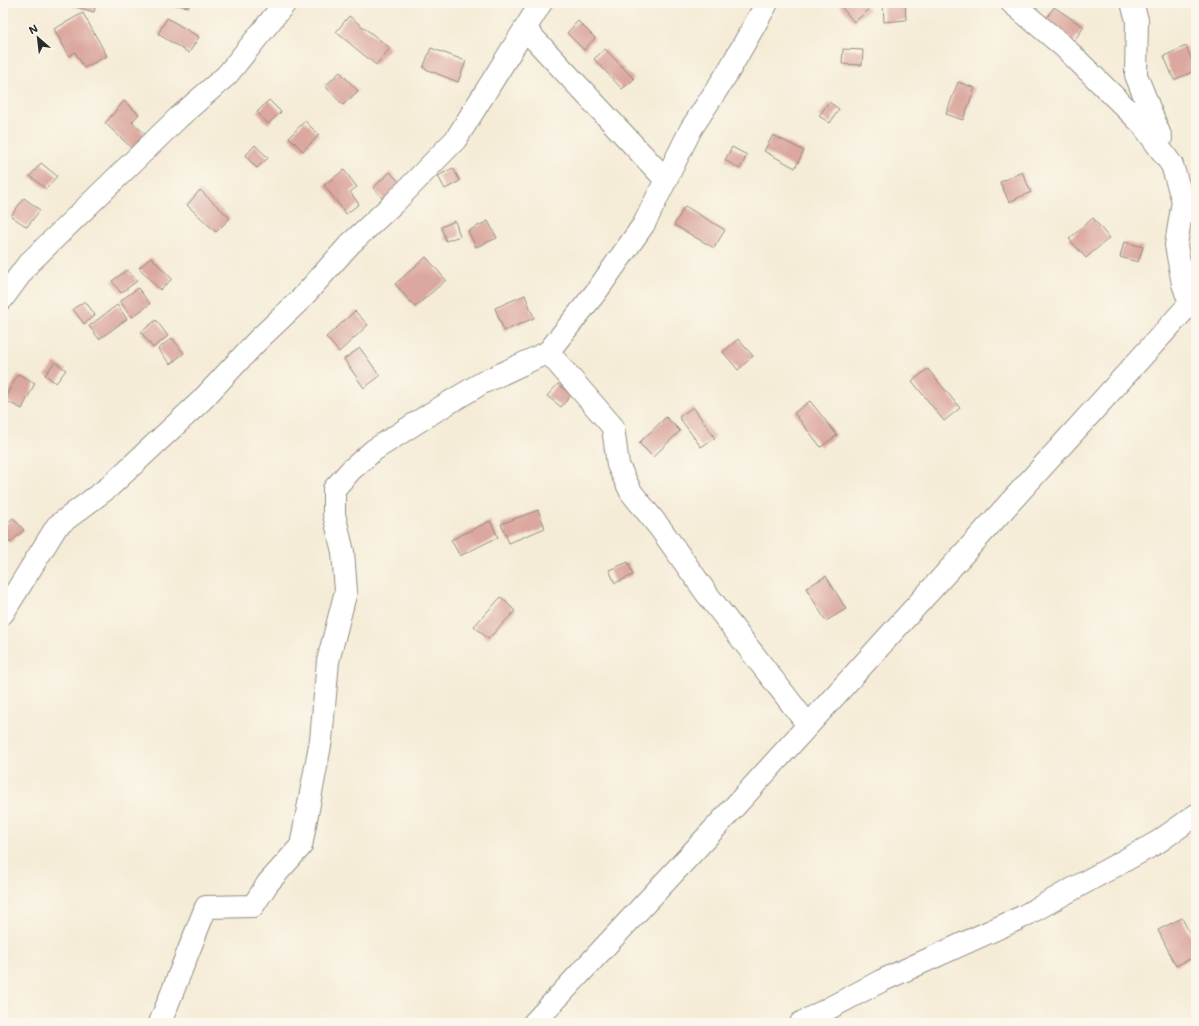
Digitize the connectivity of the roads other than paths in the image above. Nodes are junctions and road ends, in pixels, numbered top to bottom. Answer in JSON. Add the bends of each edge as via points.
{"nodes":[{"id":1,"x":284,"y":3,"type":"edge"},
{"id":2,"x":541,"y":3,"type":"edge"},
{"id":3,"x":767,"y":3,"type":"edge"},
{"id":4,"x":1012,"y":3,"type":"edge"},
{"id":5,"x":1132,"y":3,"type":"edge"},
{"id":6,"x":526,"y":30,"type":"junction"},
{"id":7,"x":1172,"y":165,"type":"junction"},
{"id":8,"x":666,"y":180,"type":"junction"},
{"id":9,"x":3,"y":298,"type":"edge"},
{"id":10,"x":1193,"y":300,"type":"edge"},
{"id":11,"x":548,"y":352,"type":"junction"},
{"id":12,"x":3,"y":613,"type":"edge"},
{"id":13,"x":808,"y":725,"type":"junction"},
{"id":14,"x":1196,"y":815,"type":"edge"},
{"id":15,"x":160,"y":1023,"type":"edge"},
{"id":16,"x":534,"y":1023,"type":"edge"},
{"id":17,"x":801,"y":1023,"type":"edge"}],
"edges":[{"from":1,"to":9,"type":"street","via":[[227,75],[179,117],[28,264]]},
{"from":2,"to":6,"type":"street"},
{"from":3,"to":8,"type":"street","via":[[728,72],[691,129]]},
{"from":4,"to":7,"type":"street","via":[[1063,46],[1142,124]]},
{"from":5,"to":7,"type":"street","via":[[1137,20],[1136,75]]},
{"from":6,"to":8,"type":"street"},
{"from":6,"to":12,"type":"street","via":[[456,139],[350,244],[300,300],[257,341],[201,401],[109,487],[57,526]]},
{"from":7,"to":10,"type":"street","via":[[1183,201],[1176,245],[1183,284]]},
{"from":8,"to":11,"type":"street","via":[[644,224],[596,292]]},
{"from":10,"to":13,"type":"street"},
{"from":11,"to":13,"type":"street","via":[[613,427],[618,465],[631,492]]},
{"from":11,"to":15,"type":"street","via":[[482,383],[430,414],[374,450],[334,489],[334,514],[343,552],[346,591],[328,661],[321,740],[301,846],[268,883],[253,906],[206,907]]},
{"from":13,"to":16,"type":"street"},
{"from":14,"to":17,"type":"street","via":[[1158,842],[1022,917],[881,981]]}]}
